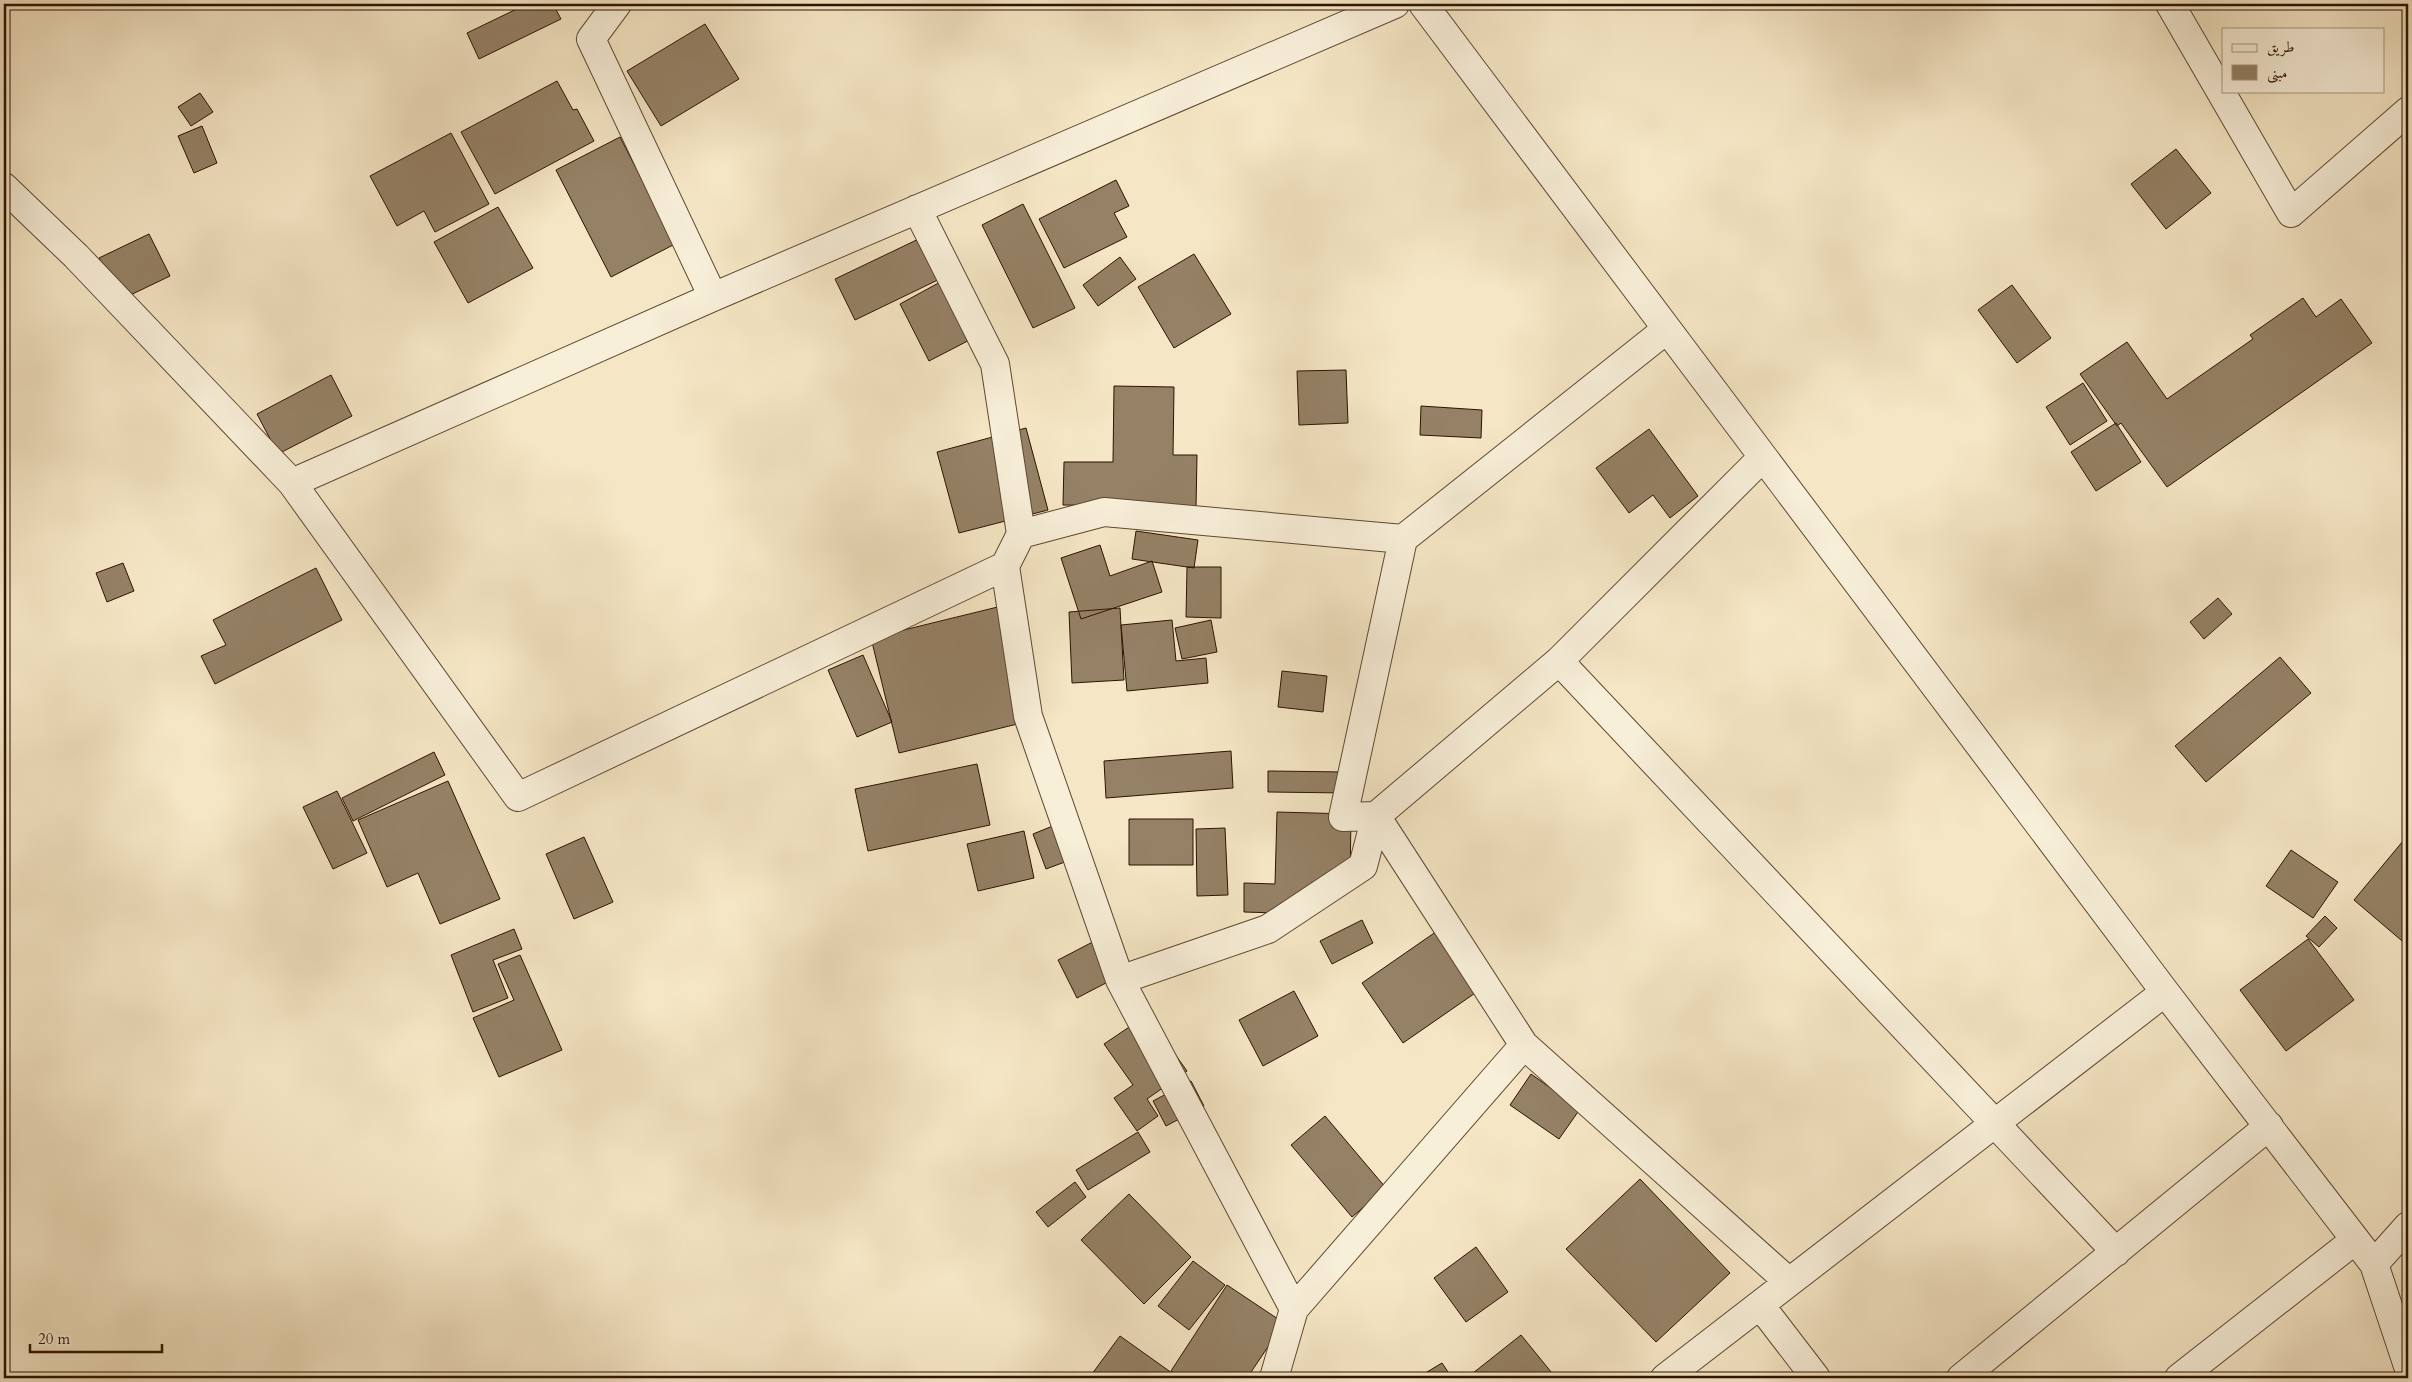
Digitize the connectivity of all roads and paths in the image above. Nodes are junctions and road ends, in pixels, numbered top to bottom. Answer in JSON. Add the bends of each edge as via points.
{"nodes":[{"id":1,"x":617,"y":4,"type":"edge"},
{"id":2,"x":1395,"y":4,"type":"edge"},
{"id":3,"x":1423,"y":4,"type":"edge"},
{"id":4,"x":2170,"y":4,"type":"edge"},
{"id":5,"x":2408,"y":110,"type":"edge"},
{"id":6,"x":4,"y":187,"type":"edge"},
{"id":7,"x":917,"y":209,"type":"junction"},
{"id":8,"x":713,"y":297,"type":"junction"},
{"id":9,"x":1667,"y":329,"type":"junction"},
{"id":10,"x":1763,"y":457,"type":"junction"},
{"id":11,"x":292,"y":483,"type":"junction"},
{"id":12,"x":1021,"y":534,"type":"junction"},
{"id":13,"x":1403,"y":539,"type":"junction"},
{"id":14,"x":1005,"y":566,"type":"junction"},
{"id":15,"x":1559,"y":661,"type":"junction"},
{"id":16,"x":1376,"y":816,"type":"junction"},
{"id":17,"x":1120,"y":980,"type":"junction"},
{"id":18,"x":2165,"y":992,"type":"junction"},
{"id":19,"x":1524,"y":1045,"type":"junction"},
{"id":20,"x":1995,"y":1123,"type":"junction"},
{"id":21,"x":2269,"y":1126,"type":"junction"},
{"id":22,"x":2408,"y":1226,"type":"edge"},
{"id":23,"x":2355,"y":1240,"type":"junction"},
{"id":24,"x":2116,"y":1252,"type":"junction"},
{"id":25,"x":2374,"y":1264,"type":"junction"},
{"id":26,"x":1789,"y":1282,"type":"junction"},
{"id":27,"x":1760,"y":1305,"type":"junction"},
{"id":28,"x":1294,"y":1309,"type":"junction"},
{"id":29,"x":2408,"y":1366,"type":"edge"},
{"id":30,"x":1274,"y":1378,"type":"edge"},
{"id":31,"x":1665,"y":1378,"type":"edge"},
{"id":32,"x":1816,"y":1378,"type":"edge"},
{"id":33,"x":1961,"y":1378,"type":"edge"},
{"id":34,"x":2179,"y":1378,"type":"edge"}],
"edges":[{"from":1,"to":8,"type":"street","via":[[591,39]]},
{"from":2,"to":7,"type":"street"},
{"from":3,"to":9,"type":"street"},
{"from":4,"to":5,"type":"street","via":[[2291,213]]},
{"from":6,"to":11,"type":"street","via":[[76,256]]},
{"from":7,"to":8,"type":"street"},
{"from":7,"to":12,"type":"street","via":[[995,364]]},
{"from":8,"to":11,"type":"street"},
{"from":9,"to":10,"type":"street"},
{"from":9,"to":13,"type":"street"},
{"from":10,"to":15,"type":"street"},
{"from":10,"to":18,"type":"street"},
{"from":11,"to":14,"type":"street","via":[[518,796]]},
{"from":12,"to":13,"type":"street","via":[[1104,512]]},
{"from":12,"to":14,"type":"street"},
{"from":13,"to":16,"type":"street","via":[[1343,817]]},
{"from":14,"to":17,"type":"street","via":[[1028,716]]},
{"from":15,"to":16,"type":"street"},
{"from":15,"to":20,"type":"street"},
{"from":16,"to":17,"type":"street","via":[[1363,866],[1268,929]]},
{"from":16,"to":19,"type":"street"},
{"from":17,"to":28,"type":"street"},
{"from":18,"to":20,"type":"street"},
{"from":18,"to":21,"type":"street"},
{"from":19,"to":26,"type":"street"},
{"from":19,"to":28,"type":"street"},
{"from":20,"to":24,"type":"street"},
{"from":20,"to":26,"type":"street"},
{"from":21,"to":23,"type":"street"},
{"from":21,"to":24,"type":"street"},
{"from":22,"to":25,"type":"street"},
{"from":23,"to":25,"type":"street"},
{"from":23,"to":34,"type":"street"},
{"from":24,"to":33,"type":"street"},
{"from":25,"to":29,"type":"street"},
{"from":26,"to":27,"type":"street"},
{"from":27,"to":31,"type":"street"},
{"from":27,"to":32,"type":"street"},
{"from":28,"to":30,"type":"street"}]}
